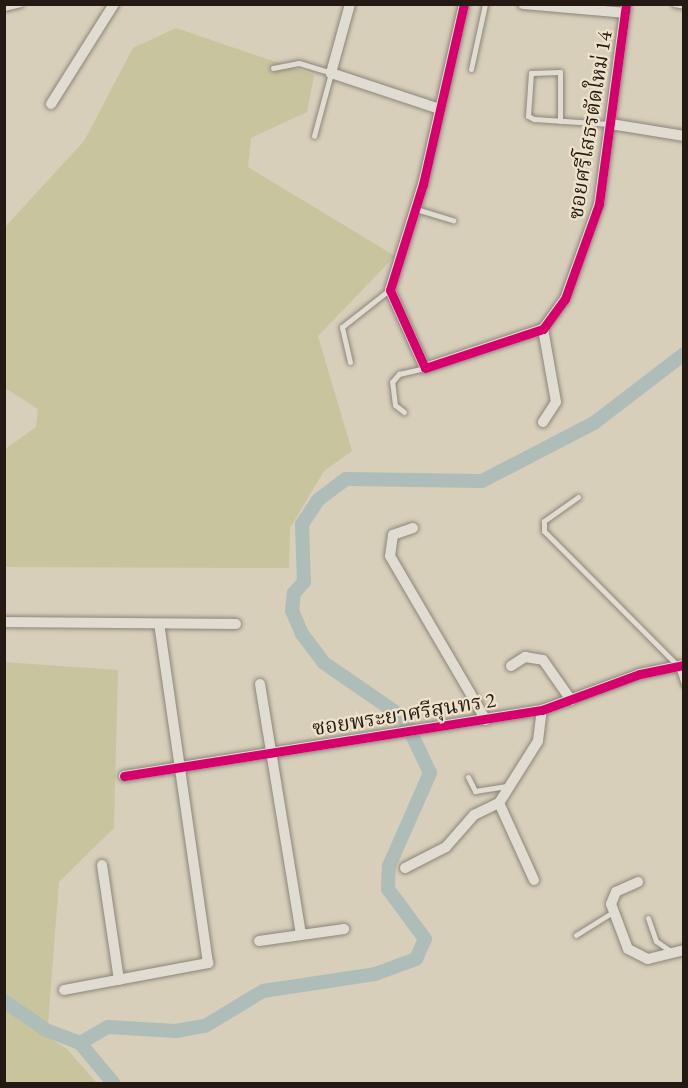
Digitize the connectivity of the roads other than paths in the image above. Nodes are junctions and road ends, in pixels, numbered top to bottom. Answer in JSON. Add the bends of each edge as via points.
{"nodes":[{"id":1,"x":21,"y":4,"type":"edge"},
{"id":2,"x":114,"y":4,"type":"edge"},
{"id":3,"x":350,"y":4,"type":"edge"},
{"id":4,"x":464,"y":4,"type":"edge"},
{"id":5,"x":485,"y":4,"type":"edge"},
{"id":6,"x":523,"y":4,"type":"edge"},
{"id":7,"x":674,"y":4,"type":"edge"},
{"id":8,"x":684,"y":6,"type":"edge"},
{"id":9,"x":4,"y":8,"type":"edge"},
{"id":10,"x":625,"y":9,"type":"edge"},
{"id":11,"x":273,"y":68,"type":"dead end"},
{"id":12,"x":471,"y":69,"type":"dead end"},
{"id":13,"x":331,"y":73,"type":"junction"},
{"id":14,"x":51,"y":104,"type":"dead end"},
{"id":15,"x":437,"y":108,"type":"junction"},
{"id":16,"x":560,"y":121,"type":"junction"},
{"id":17,"x":610,"y":124,"type":"junction"},
{"id":18,"x":314,"y":136,"type":"dead end"},
{"id":19,"x":684,"y":136,"type":"edge"},
{"id":20,"x":416,"y":209,"type":"junction"},
{"id":21,"x":453,"y":220,"type":"dead end"},
{"id":22,"x":390,"y":290,"type":"junction"},
{"id":23,"x":543,"y":329,"type":"junction"},
{"id":24,"x":350,"y":362,"type":"dead end"},
{"id":25,"x":425,"y":368,"type":"junction"},
{"id":26,"x":405,"y":412,"type":"dead end"},
{"id":27,"x":543,"y":422,"type":"dead end"},
{"id":28,"x":578,"y":497,"type":"dead end"},
{"id":29,"x":412,"y":528,"type":"dead end"},
{"id":30,"x":4,"y":622,"type":"edge"},
{"id":31,"x":236,"y":624,"type":"dead end"},
{"id":32,"x":159,"y":625,"type":"junction"},
{"id":33,"x":511,"y":666,"type":"dead end"},
{"id":34,"x":681,"y":666,"type":"edge"},
{"id":35,"x":260,"y":684,"type":"dead end"},
{"id":36,"x":684,"y":684,"type":"edge"},
{"id":37,"x":571,"y":700,"type":"junction"},
{"id":38,"x":542,"y":710,"type":"junction"},
{"id":39,"x":486,"y":720,"type":"junction"},
{"id":40,"x":271,"y":752,"type":"junction"},
{"id":41,"x":183,"y":766,"type":"junction"},
{"id":42,"x":124,"y":776,"type":"dead end"},
{"id":43,"x":468,"y":777,"type":"dead end"},
{"id":44,"x":507,"y":786,"type":"junction"},
{"id":45,"x":499,"y":802,"type":"junction"},
{"id":46,"x":102,"y":865,"type":"dead end"},
{"id":47,"x":405,"y":868,"type":"dead end"},
{"id":48,"x":534,"y":880,"type":"dead end"},
{"id":49,"x":638,"y":882,"type":"dead end"},
{"id":50,"x":614,"y":912,"type":"junction"},
{"id":51,"x":648,"y":918,"type":"dead end"},
{"id":52,"x":344,"y":929,"type":"dead end"},
{"id":53,"x":301,"y":934,"type":"junction"},
{"id":54,"x":576,"y":935,"type":"dead end"},
{"id":55,"x":259,"y":941,"type":"dead end"},
{"id":56,"x":679,"y":951,"type":"edge"},
{"id":57,"x":119,"y":980,"type":"junction"},
{"id":58,"x":64,"y":990,"type":"dead end"}],
"edges":[{"from":1,"to":9,"type":"lane"},
{"from":2,"to":14,"type":"street"},
{"from":3,"to":13,"type":"street"},
{"from":4,"to":15,"type":"street"},
{"from":5,"to":12,"type":"lane"},
{"from":6,"to":10,"type":"street"},
{"from":7,"to":8,"type":"lane"},
{"from":10,"to":17,"type":"street","name":"ซอยศรีโสธรตัดใหม่ 14"},
{"from":11,"to":13,"type":"lane","via":[[299,63]]},
{"from":13,"to":15,"type":"street"},
{"from":13,"to":18,"type":"lane"},
{"from":15,"to":20,"type":"street"},
{"from":16,"to":16,"type":"lane","via":[[560,72],[531,73],[528,116]]},
{"from":16,"to":17,"type":"lane"},
{"from":17,"to":19,"type":"street"},
{"from":17,"to":23,"type":"street","name":"ซอยศรีโสธรตัดใหม่ 14","via":[[588,244],[565,299]]},
{"from":20,"to":21,"type":"lane"},
{"from":20,"to":22,"type":"street"},
{"from":22,"to":24,"type":"lane","via":[[342,327]]},
{"from":22,"to":25,"type":"street"},
{"from":23,"to":25,"type":"street"},
{"from":23,"to":27,"type":"street","via":[[556,402]]},
{"from":25,"to":26,"type":"lane","via":[[399,374],[392,382],[395,405]]},
{"from":28,"to":34,"type":"lane","via":[[544,521],[544,531]]},
{"from":29,"to":39,"type":"street","via":[[393,535],[390,556]]},
{"from":30,"to":32,"type":"street"},
{"from":31,"to":32,"type":"street"},
{"from":32,"to":41,"type":"street"},
{"from":33,"to":37,"type":"street","via":[[525,657],[543,660]]},
{"from":34,"to":36,"type":"lane"},
{"from":34,"to":37,"type":"street","name":"ซอยพระยาศรีสุนทร 2"},
{"from":35,"to":40,"type":"street"},
{"from":37,"to":38,"type":"street","name":"ซอยพระยาศรีสุนทร 2"},
{"from":38,"to":39,"type":"street","name":"ซอยพระยาศรีสุนทร 2"},
{"from":38,"to":44,"type":"street","via":[[538,741]]},
{"from":39,"to":40,"type":"street","name":"ซอยพระยาศรีสุนทร 2"},
{"from":40,"to":41,"type":"street","name":"ซอยพระยาศรีสุนทร 2"},
{"from":40,"to":53,"type":"street"},
{"from":41,"to":42,"type":"street","name":"ซอยพระยาศรีสุนทร 2"},
{"from":41,"to":57,"type":"street","via":[[208,963]]},
{"from":43,"to":44,"type":"lane","via":[[475,791]]},
{"from":44,"to":45,"type":"street"},
{"from":45,"to":47,"type":"street","via":[[474,815],[446,847]]},
{"from":45,"to":48,"type":"street"},
{"from":46,"to":57,"type":"street"},
{"from":49,"to":50,"type":"street","via":[[612,898]]},
{"from":50,"to":54,"type":"lane"},
{"from":50,"to":56,"type":"street","via":[[628,949],[637,958]]},
{"from":51,"to":56,"type":"lane","via":[[656,941]]},
{"from":52,"to":53,"type":"street"},
{"from":53,"to":55,"type":"street"},
{"from":57,"to":58,"type":"street"}]}
